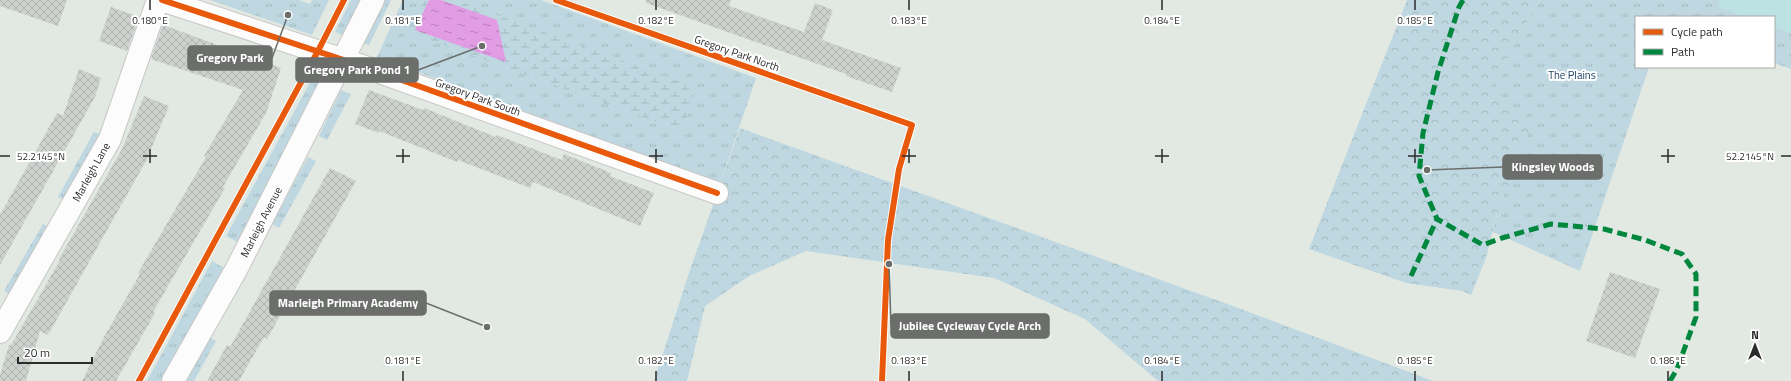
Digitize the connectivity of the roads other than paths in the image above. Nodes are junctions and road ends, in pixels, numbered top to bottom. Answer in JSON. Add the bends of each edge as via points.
{"nodes":[{"id":1,"x":158,"y":0,"type":"edge"},
{"id":2,"x":162,"y":0,"type":"edge"},
{"id":3,"x":372,"y":0,"type":"edge"},
{"id":4,"x":343,"y":60,"type":"junction"},
{"id":5,"x":717,"y":194,"type":"dead end"},
{"id":6,"x":0,"y":332,"type":"edge"},
{"id":7,"x":173,"y":381,"type":"edge"}],
"edges":[{"from":1,"to":6,"type":"street","name":"Marleigh Lane","via":[[110,139]]},
{"from":2,"to":4,"type":"street","name":"Gregory Park South"},
{"from":3,"to":4,"type":"street","name":"Marleigh Avenue"},
{"from":4,"to":5,"type":"street","name":"Gregory Park South"},
{"from":4,"to":7,"type":"street","name":"Marleigh Avenue","via":[[237,268]]}]}
